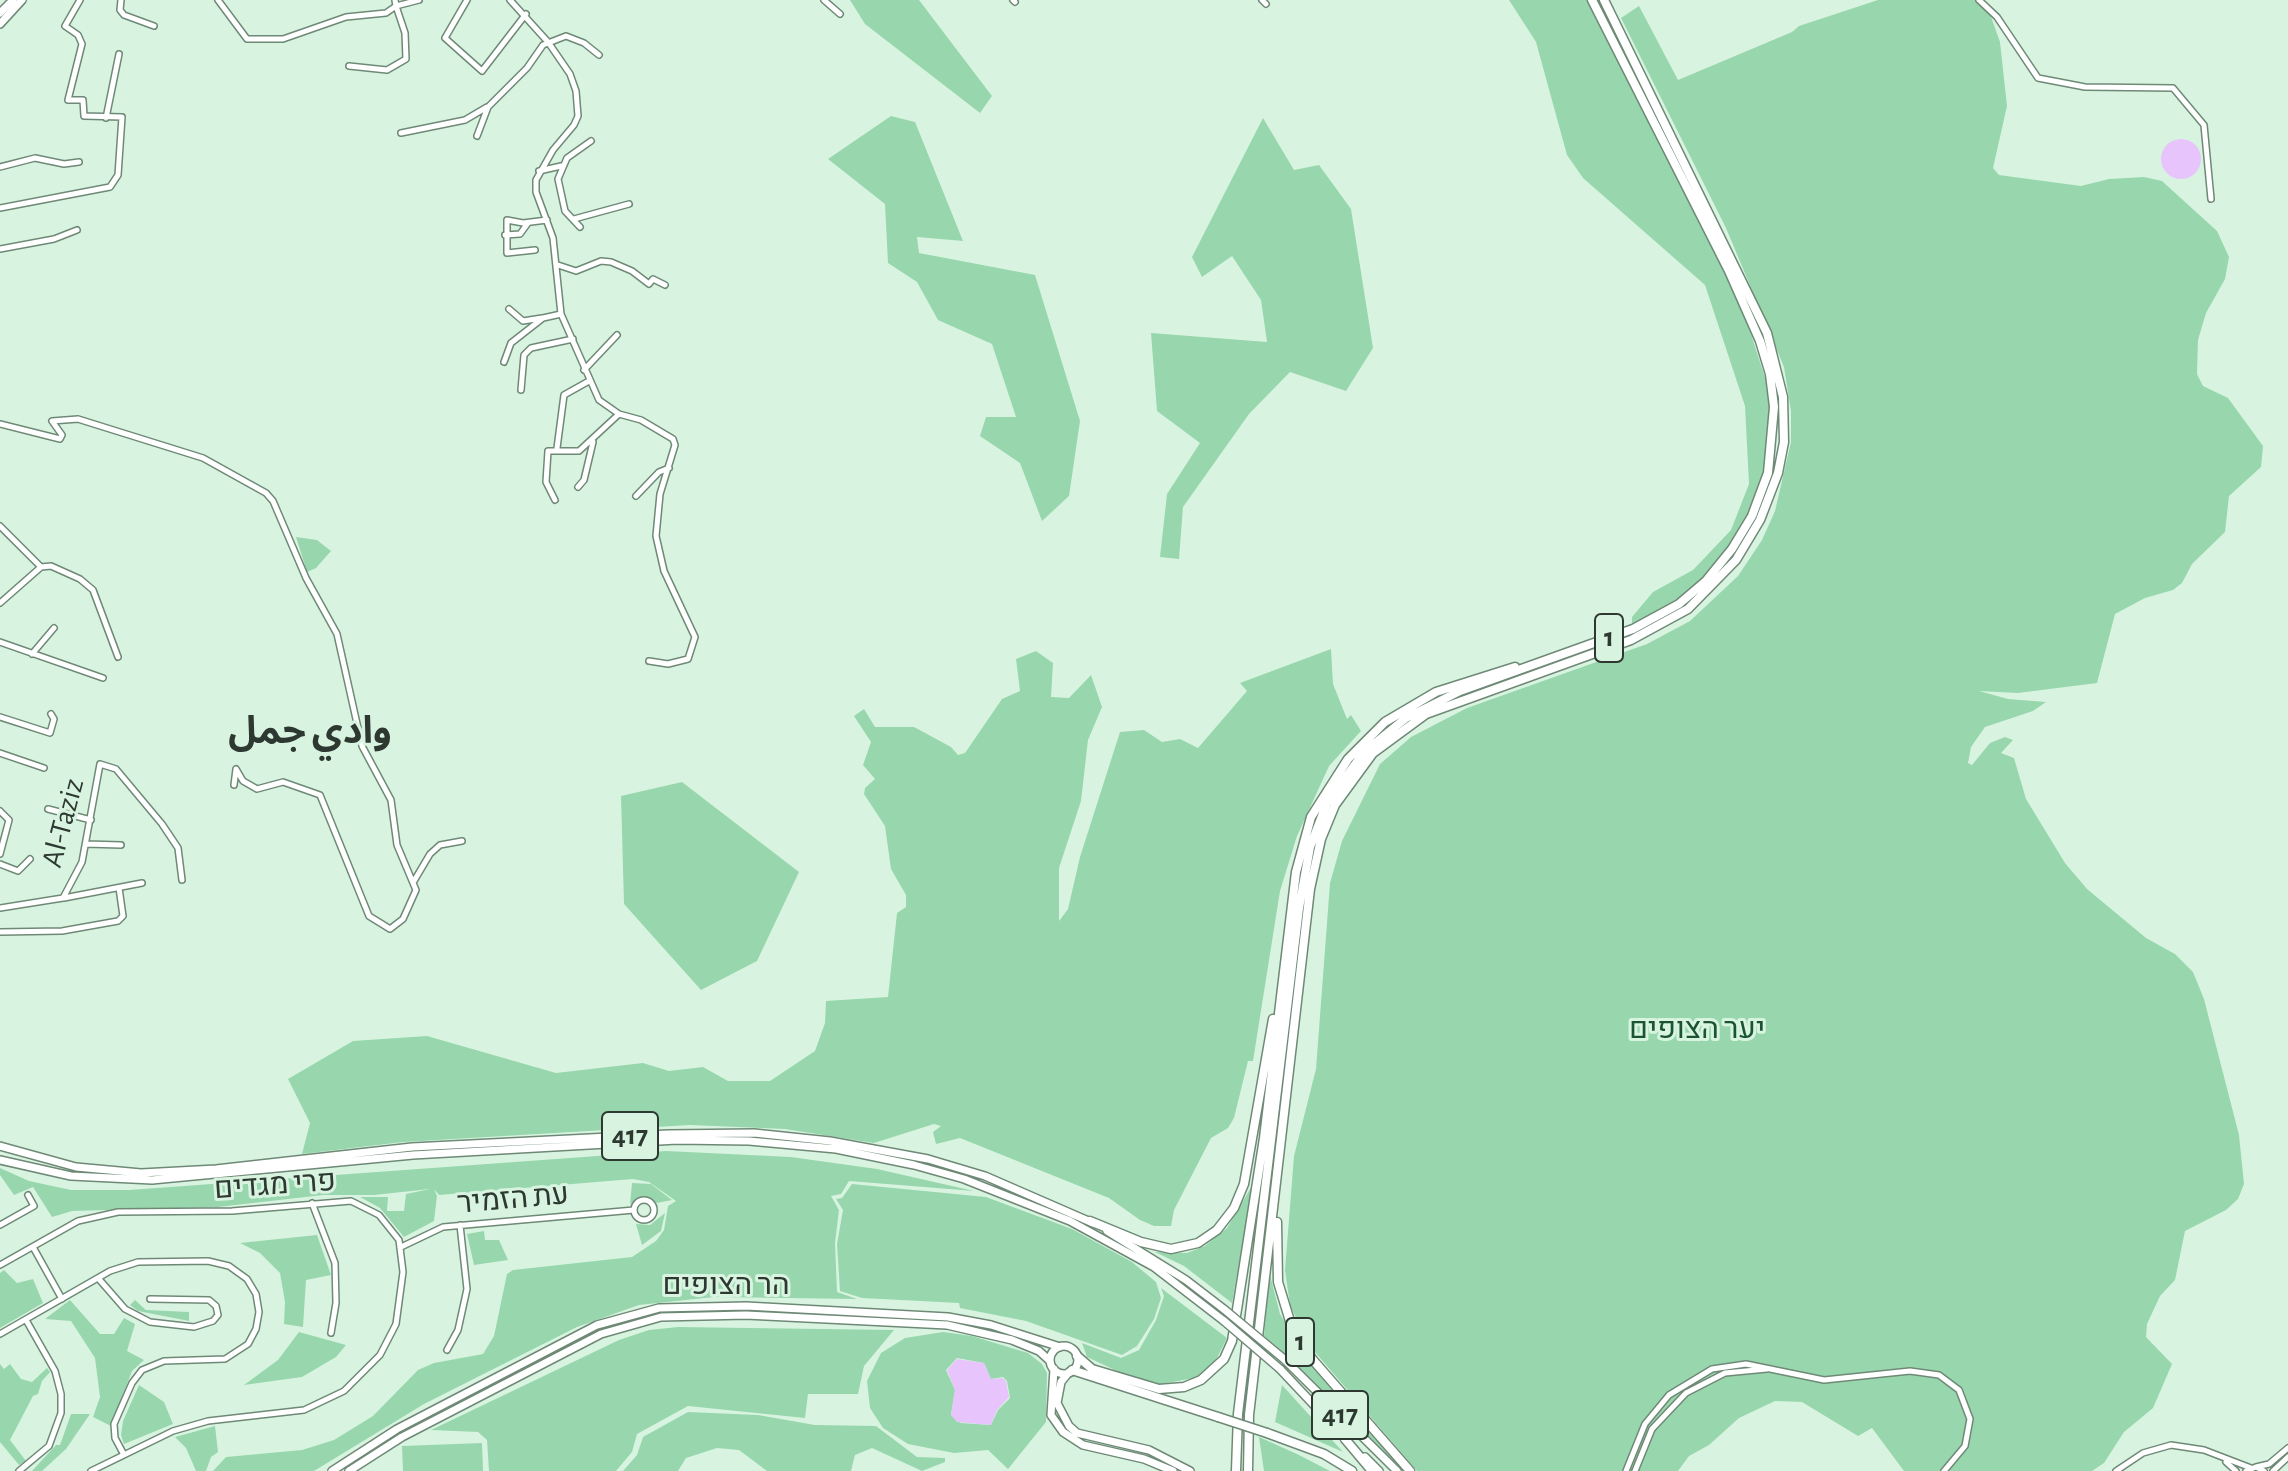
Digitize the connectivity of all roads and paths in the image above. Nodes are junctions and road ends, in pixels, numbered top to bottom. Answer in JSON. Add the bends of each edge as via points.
{"nodes":[{"id":1,"x":22,"y":0,"type":"edge"},
{"id":2,"x":80,"y":0,"type":"edge"},
{"id":3,"x":121,"y":0,"type":"edge"},
{"id":4,"x":218,"y":0,"type":"edge"},
{"id":5,"x":419,"y":0,"type":"edge"},
{"id":6,"x":467,"y":0,"type":"edge"},
{"id":7,"x":510,"y":0,"type":"edge"},
{"id":8,"x":520,"y":0,"type":"edge"},
{"id":9,"x":824,"y":0,"type":"edge"},
{"id":10,"x":1592,"y":0,"type":"edge"},
{"id":11,"x":1604,"y":0,"type":"edge"},
{"id":12,"x":1979,"y":0,"type":"edge"},
{"id":13,"x":8,"y":2,"type":"edge"},
{"id":14,"x":395,"y":3,"type":"edge"},
{"id":15,"x":520,"y":8,"type":"junction"},
{"id":16,"x":0,"y":13,"type":"edge"},
{"id":17,"x":526,"y":14,"type":"junction"},
{"id":18,"x":840,"y":14,"type":"dead end"},
{"id":19,"x":0,"y":24,"type":"edge"},
{"id":20,"x":154,"y":26,"type":"dead end"},
{"id":21,"x":548,"y":42,"type":"junction"},
{"id":22,"x":119,"y":54,"type":"dead end"},
{"id":23,"x":599,"y":55,"type":"dead end"},
{"id":24,"x":349,"y":66,"type":"dead end"},
{"id":25,"x":488,"y":107,"type":"junction"},
{"id":26,"x":106,"y":118,"type":"junction"},
{"id":27,"x":401,"y":133,"type":"dead end"},
{"id":28,"x":477,"y":136,"type":"dead end"},
{"id":29,"x":591,"y":141,"type":"dead end"},
{"id":30,"x":79,"y":162,"type":"dead end"},
{"id":31,"x":561,"y":166,"type":"junction"},
{"id":32,"x":0,"y":167,"type":"edge"},
{"id":33,"x":539,"y":171,"type":"junction"},
{"id":34,"x":2211,"y":199,"type":"dead end"},
{"id":35,"x":629,"y":204,"type":"dead end"},
{"id":36,"x":0,"y":208,"type":"edge"},
{"id":37,"x":573,"y":219,"type":"junction"},
{"id":38,"x":547,"y":220,"type":"junction"},
{"id":39,"x":528,"y":223,"type":"junction"},
{"id":40,"x":580,"y":227,"type":"dead end"},
{"id":41,"x":77,"y":230,"type":"dead end"},
{"id":42,"x":505,"y":235,"type":"junction"},
{"id":43,"x":0,"y":249,"type":"edge"},
{"id":44,"x":535,"y":250,"type":"dead end"},
{"id":45,"x":558,"y":265,"type":"junction"},
{"id":46,"x":665,"y":285,"type":"dead end"},
{"id":47,"x":509,"y":309,"type":"dead end"},
{"id":48,"x":561,"y":314,"type":"junction"},
{"id":49,"x":543,"y":318,"type":"junction"},
{"id":50,"x":617,"y":335,"type":"dead end"},
{"id":51,"x":573,"y":339,"type":"junction"},
{"id":52,"x":504,"y":362,"type":"dead end"},
{"id":53,"x":584,"y":370,"type":"junction"},
{"id":54,"x":589,"y":381,"type":"junction"},
{"id":55,"x":521,"y":390,"type":"dead end"},
{"id":56,"x":619,"y":414,"type":"junction"},
{"id":57,"x":0,"y":424,"type":"edge"},
{"id":58,"x":593,"y":441,"type":"junction"},
{"id":59,"x":557,"y":448,"type":"junction"},
{"id":60,"x":669,"y":468,"type":"junction"},
{"id":61,"x":578,"y":487,"type":"dead end"},
{"id":62,"x":636,"y":496,"type":"dead end"},
{"id":63,"x":555,"y":500,"type":"dead end"},
{"id":64,"x":0,"y":526,"type":"edge"},
{"id":65,"x":41,"y":567,"type":"junction"},
{"id":66,"x":0,"y":603,"type":"edge"},
{"id":67,"x":54,"y":628,"type":"dead end"},
{"id":68,"x":0,"y":642,"type":"edge"},
{"id":69,"x":1573,"y":652,"type":"junction"},
{"id":70,"x":32,"y":654,"type":"junction"},
{"id":71,"x":118,"y":657,"type":"dead end"},
{"id":72,"x":649,"y":661,"type":"dead end"},
{"id":73,"x":103,"y":678,"type":"dead end"},
{"id":74,"x":51,"y":714,"type":"dead end"},
{"id":75,"x":0,"y":717,"type":"edge"},
{"id":76,"x":0,"y":753,"type":"edge"},
{"id":77,"x":44,"y":768,"type":"dead end"},
{"id":78,"x":234,"y":785,"type":"dead end"},
{"id":79,"x":48,"y":809,"type":"dead end"},
{"id":80,"x":0,"y":811,"type":"edge"},
{"id":81,"x":91,"y":820,"type":"junction"},
{"id":82,"x":462,"y":841,"type":"dead end"},
{"id":83,"x":86,"y":844,"type":"junction"},
{"id":84,"x":121,"y":845,"type":"dead end"},
{"id":85,"x":1,"y":850,"type":"edge"},
{"id":86,"x":30,"y":859,"type":"dead end"},
{"id":87,"x":0,"y":864,"type":"edge"},
{"id":88,"x":182,"y":880,"type":"dead end"},
{"id":89,"x":414,"y":881,"type":"junction"},
{"id":90,"x":142,"y":883,"type":"dead end"},
{"id":91,"x":119,"y":888,"type":"junction"},
{"id":92,"x":63,"y":898,"type":"junction"},
{"id":93,"x":0,"y":908,"type":"edge"},
{"id":94,"x":1288,"y":928,"type":"junction"},
{"id":95,"x":0,"y":932,"type":"edge"},
{"id":96,"x":0,"y":1146,"type":"edge"},
{"id":97,"x":0,"y":1160,"type":"edge"},
{"id":98,"x":1278,"y":1177,"type":"junction"},
{"id":99,"x":28,"y":1195,"type":"dead end"},
{"id":100,"x":312,"y":1203,"type":"junction"},
{"id":101,"x":634,"y":1210,"type":"junction"},
{"id":102,"x":1090,"y":1221,"type":"junction"},
{"id":103,"x":0,"y":1225,"type":"edge"},
{"id":104,"x":460,"y":1225,"type":"junction"},
{"id":105,"x":33,"y":1247,"type":"junction"},
{"id":106,"x":401,"y":1247,"type":"junction"},
{"id":107,"x":0,"y":1265,"type":"edge"},
{"id":108,"x":98,"y":1278,"type":"junction"},
{"id":109,"x":150,"y":1299,"type":"dead end"},
{"id":110,"x":61,"y":1300,"type":"junction"},
{"id":111,"x":26,"y":1320,"type":"junction"},
{"id":112,"x":331,"y":1333,"type":"dead end"},
{"id":113,"x":0,"y":1334,"type":"edge"},
{"id":114,"x":1060,"y":1347,"type":"junction"},
{"id":115,"x":447,"y":1350,"type":"dead end"},
{"id":116,"x":1077,"y":1356,"type":"junction"},
{"id":117,"x":1050,"y":1361,"type":"junction"},
{"id":118,"x":1054,"y":1369,"type":"junction"},
{"id":119,"x":1071,"y":1371,"type":"junction"},
{"id":120,"x":1784,"y":1371,"type":"junction"},
{"id":121,"x":1249,"y":1432,"type":"junction"},
{"id":122,"x":1345,"y":1439,"type":"junction"},
{"id":123,"x":2288,"y":1448,"type":"edge"},
{"id":124,"x":123,"y":1453,"type":"junction"},
{"id":125,"x":2215,"y":1455,"type":"junction"},
{"id":126,"x":2288,"y":1457,"type":"edge"},
{"id":127,"x":2251,"y":1469,"type":"edge"},
{"id":128,"x":19,"y":1471,"type":"edge"},
{"id":129,"x":91,"y":1471,"type":"edge"},
{"id":130,"x":332,"y":1471,"type":"edge"},
{"id":131,"x":349,"y":1471,"type":"edge"},
{"id":132,"x":1173,"y":1471,"type":"edge"},
{"id":133,"x":1190,"y":1471,"type":"edge"},
{"id":134,"x":1236,"y":1471,"type":"edge"},
{"id":135,"x":1248,"y":1471,"type":"edge"},
{"id":136,"x":1255,"y":1471,"type":"edge"},
{"id":137,"x":1352,"y":1471,"type":"edge"},
{"id":138,"x":1372,"y":1471,"type":"edge"},
{"id":139,"x":1379,"y":1471,"type":"edge"},
{"id":140,"x":1397,"y":1471,"type":"edge"},
{"id":141,"x":1410,"y":1471,"type":"edge"},
{"id":142,"x":1626,"y":1471,"type":"edge"},
{"id":143,"x":1635,"y":1471,"type":"edge"},
{"id":144,"x":1944,"y":1471,"type":"edge"},
{"id":145,"x":2116,"y":1471,"type":"edge"},
{"id":146,"x":2236,"y":1471,"type":"edge"},
{"id":147,"x":2264,"y":1471,"type":"edge"},
{"id":148,"x":2273,"y":1471,"type":"edge"}],
"edges":[{"from":1,"to":19,"type":"main road"},
{"from":2,"to":26,"type":"street","via":[[65,26],[82,44],[68,100],[83,100],[84,116]]},
{"from":3,"to":20,"type":"street","via":[[124,15]]},
{"from":4,"to":14,"type":"street","via":[[247,39],[283,39],[346,17],[386,13]]},
{"from":5,"to":14,"type":"street"},
{"from":6,"to":17,"type":"street","via":[[445,38],[482,71]]},
{"from":7,"to":15,"type":"street"},
{"from":8,"to":15,"type":"street"},
{"from":9,"to":18,"type":"street"},
{"from":10,"to":69,"type":"highway","number":"1","via":[[1752,320],[1770,374],[1774,426],[1758,503],[1721,564],[1668,611]]},
{"from":11,"to":98,"type":"highway","number":"1","via":[[1767,333],[1783,397],[1778,473],[1760,520],[1736,560],[1707,593],[1671,621],[1598,653],[1426,714],[1386,742],[1353,777],[1327,823],[1313,872]]},
{"from":12,"to":34,"type":"street","via":[[1997,17],[2038,78],[2085,87],[2173,88],[2204,125]]},
{"from":13,"to":16,"type":"main road"},
{"from":14,"to":24,"type":"street","via":[[405,33],[406,59],[387,70]]},
{"from":15,"to":17,"type":"street"},
{"from":17,"to":21,"type":"street"},
{"from":21,"to":23,"type":"street","via":[[566,36]]},
{"from":21,"to":25,"type":"street"},
{"from":21,"to":33,"type":"street","via":[[570,74],[578,116]]},
{"from":22,"to":26,"type":"street"},
{"from":25,"to":27,"type":"street","via":[[465,120]]},
{"from":25,"to":28,"type":"street"},
{"from":26,"to":36,"type":"street","via":[[122,117],[118,175],[110,187]]},
{"from":29,"to":31,"type":"street"},
{"from":30,"to":32,"type":"street","via":[[35,158]]},
{"from":31,"to":33,"type":"street"},
{"from":31,"to":37,"type":"street","via":[[559,192]]},
{"from":33,"to":38,"type":"street","via":[[536,192]]},
{"from":35,"to":37,"type":"street"},
{"from":37,"to":40,"type":"street"},
{"from":38,"to":39,"type":"street"},
{"from":38,"to":45,"type":"street"},
{"from":39,"to":42,"type":"street","via":[[520,234]]},
{"from":39,"to":42,"type":"street","via":[[507,220]]},
{"from":41,"to":43,"type":"street"},
{"from":42,"to":44,"type":"street","via":[[507,253]]},
{"from":45,"to":46,"type":"street","via":[[576,271],[611,262],[649,284],[653,279]]},
{"from":45,"to":48,"type":"street"},
{"from":47,"to":49,"type":"street","via":[[523,321]]},
{"from":48,"to":49,"type":"street"},
{"from":48,"to":51,"type":"street"},
{"from":49,"to":52,"type":"street","via":[[511,343]]},
{"from":50,"to":53,"type":"street"},
{"from":51,"to":53,"type":"street"},
{"from":51,"to":55,"type":"street","via":[[531,348],[524,355]]},
{"from":53,"to":54,"type":"street"},
{"from":54,"to":56,"type":"street","via":[[599,400]]},
{"from":54,"to":59,"type":"street","via":[[564,395]]},
{"from":56,"to":58,"type":"street"},
{"from":56,"to":60,"type":"street","via":[[673,439]]},
{"from":57,"to":89,"type":"street","via":[[60,439],[52,421],[78,419],[203,458],[266,493],[337,634],[362,746],[391,800],[397,845]]},
{"from":58,"to":59,"type":"street","via":[[579,451]]},
{"from":58,"to":61,"type":"street"},
{"from":59,"to":63,"type":"street","via":[[545,458],[546,482]]},
{"from":60,"to":62,"type":"street"},
{"from":60,"to":72,"type":"street","via":[[657,509],[659,556],[695,637],[688,659]]},
{"from":64,"to":65,"type":"street"},
{"from":65,"to":66,"type":"street"},
{"from":65,"to":71,"type":"street","via":[[51,566],[93,590]]},
{"from":67,"to":70,"type":"street"},
{"from":68,"to":70,"type":"street"},
{"from":69,"to":94,"type":"highway","via":[[1436,692],[1385,722],[1359,747],[1311,817],[1298,856]]},
{"from":69,"to":134,"type":"highway","number":"1","via":[[1460,691],[1406,718],[1354,763],[1315,831],[1292,965],[1238,1414]]},
{"from":70,"to":73,"type":"street"},
{"from":74,"to":75,"type":"street","name":"Al-Taziz","via":[[50,733]]},
{"from":76,"to":77,"type":"street"},
{"from":78,"to":89,"type":"street","via":[[236,769],[257,789],[283,782],[320,795],[369,916],[383,926],[397,926],[403,919],[415,898]]},
{"from":79,"to":81,"type":"street"},
{"from":80,"to":85,"type":"street","name":"Al-Taziz","via":[[9,820]]},
{"from":81,"to":83,"type":"street","name":"Al-Taziz"},
{"from":81,"to":88,"type":"street","name":"Al-Taziz","via":[[100,764],[116,769],[176,844]]},
{"from":82,"to":89,"type":"street","via":[[430,854]]},
{"from":83,"to":84,"type":"street"},
{"from":83,"to":92,"type":"street","name":"Al-Taziz"},
{"from":86,"to":87,"type":"street","via":[[18,871]]},
{"from":90,"to":91,"type":"street","name":"Al-Taziz"},
{"from":91,"to":92,"type":"street","name":"Al-Taziz"},
{"from":91,"to":95,"type":"street","via":[[123,916],[118,921],[62,931]]},
{"from":92,"to":93,"type":"street","name":"Al-Taziz"},
{"from":94,"to":102,"type":"highway","via":[[1248,1168],[1226,1221],[1198,1243],[1171,1249]]},
{"from":94,"to":116,"type":"highway","via":[[1264,1138],[1228,1352],[1208,1376],[1172,1389],[1138,1386],[1092,1369]]},
{"from":96,"to":102,"type":"main road","number":"417","via":[[76,1167],[141,1173],[412,1147],[754,1133],[928,1159],[985,1176]]},
{"from":97,"to":122,"type":"main road","number":"417","bridge":true,"via":[[71,1176],[152,1180],[413,1155],[677,1140],[836,1149],[914,1165],[1070,1221],[1154,1267],[1280,1369]]},
{"from":98,"to":121,"type":"highway"},
{"from":98,"to":141,"type":"highway","number":"1","via":[[1278,1282],[1288,1319],[1313,1360]]},
{"from":99,"to":103,"type":"street","via":[[34,1206]]},
{"from":100,"to":105,"type":"street","name":"פרי מגדים","via":[[216,1212],[104,1213],[78,1221]]},
{"from":100,"to":106,"type":"street","name":"פרי מגדים","via":[[351,1201],[371,1209],[388,1224]]},
{"from":100,"to":112,"type":"street","via":[[335,1263]]},
{"from":101,"to":101,"type":"street","via":[[643,1221],[655,1211],[643,1200]]},
{"from":101,"to":104,"type":"street","name":"עת הזמיר"},
{"from":102,"to":140,"type":"main road","number":"417","bridge":true,"via":[[1225,1310],[1284,1359]]},
{"from":104,"to":106,"type":"street","name":"עת הזמיר","via":[[430,1231]]},
{"from":104,"to":115,"type":"street","via":[[467,1289],[458,1330]]},
{"from":105,"to":107,"type":"street","name":"פרי מגדים"},
{"from":105,"to":110,"type":"street"},
{"from":106,"to":124,"type":"street","via":[[403,1286],[396,1324],[380,1355],[344,1391],[304,1410],[208,1421]]},
{"from":108,"to":109,"type":"street","via":[[125,1309],[150,1322],[194,1327],[218,1315],[209,1300]]},
{"from":108,"to":110,"type":"street"},
{"from":108,"to":124,"type":"street","via":[[138,1262],[208,1261],[239,1272],[256,1294],[259,1312],[248,1344],[232,1356],[164,1361],[142,1370],[114,1424]]},
{"from":110,"to":111,"type":"street"},
{"from":111,"to":113,"type":"street"},
{"from":111,"to":128,"type":"street","via":[[55,1371],[61,1413],[49,1446]]},
{"from":114,"to":116,"type":"main road"},
{"from":114,"to":117,"type":"main road"},
{"from":114,"to":130,"type":"main road","name":"הר הצופים","via":[[991,1325],[936,1316],[734,1305],[659,1308],[597,1325],[397,1429]]},
{"from":116,"to":119,"type":"main road"},
{"from":117,"to":118,"type":"main road"},
{"from":117,"to":131,"type":"main road","name":"הר הצופים","via":[[1021,1343],[947,1325],[746,1315],[661,1317],[601,1334],[402,1437]]},
{"from":118,"to":119,"type":"main road"},
{"from":118,"to":132,"type":"main road","via":[[1051,1415],[1063,1432],[1083,1445]]},
{"from":119,"to":133,"type":"main road","via":[[1061,1382],[1057,1403],[1077,1433],[1149,1450]]},
{"from":119,"to":137,"type":"highway","bridge":true,"via":[[1267,1433],[1324,1454]]},
{"from":120,"to":142,"type":"street","via":[[1725,1365],[1681,1385],[1645,1424]]},
{"from":120,"to":143,"type":"street","via":[[1725,1373],[1686,1393],[1652,1429]]},
{"from":120,"to":144,"type":"street","via":[[1824,1380],[1910,1371],[1946,1379],[1963,1397],[1970,1425],[1965,1446]]},
{"from":121,"to":135,"type":"highway"},
{"from":121,"to":136,"type":"highway"},
{"from":122,"to":138,"type":"highway"},
{"from":122,"to":139,"type":"main road","number":"417"},
{"from":123,"to":127,"type":"street","via":[[2269,1464]]},
{"from":124,"to":129,"type":"street"},
{"from":125,"to":127,"type":"street"},
{"from":125,"to":145,"type":"street","via":[[2194,1447],[2162,1446]]},
{"from":125,"to":146,"type":"street"},
{"from":126,"to":148,"type":"street"},
{"from":127,"to":147,"type":"street"}]}
